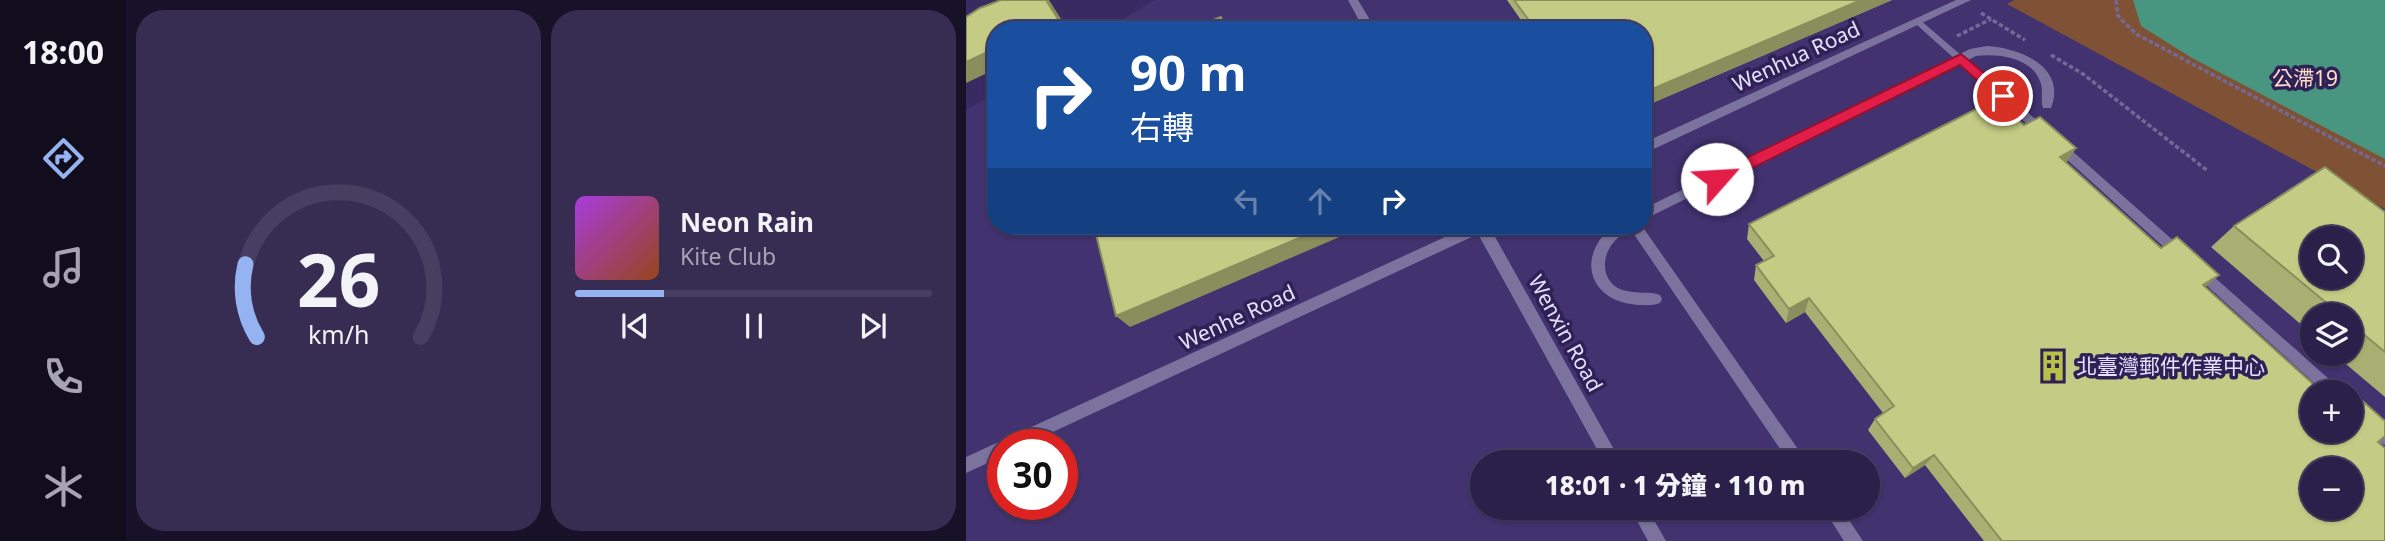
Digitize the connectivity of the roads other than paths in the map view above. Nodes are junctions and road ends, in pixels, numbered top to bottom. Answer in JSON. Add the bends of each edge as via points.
{"nodes":[{"id":1,"x":1353,"y":0,"type":"edge"},
{"id":2,"x":1966,"y":0,"type":"edge"},
{"id":3,"x":1365,"y":21,"type":"edge"},
{"id":4,"x":1919,"y":22,"type":"junction"},
{"id":5,"x":1961,"y":59,"type":"junction"},
{"id":6,"x":2047,"y":105,"type":"dead end"},
{"id":7,"x":1652,"y":145,"type":"edge"},
{"id":8,"x":1652,"y":211,"type":"edge"},
{"id":9,"x":1462,"y":235,"type":"edge"},
{"id":10,"x":1486,"y":235,"type":"edge"},
{"id":11,"x":1611,"y":235,"type":"edge"},
{"id":12,"x":1640,"y":235,"type":"edge"},
{"id":13,"x":1654,"y":299,"type":"dead end"},
{"id":14,"x":2321,"y":380,"type":"edge"},
{"id":15,"x":2363,"y":419,"type":"edge"},
{"id":16,"x":1043,"y":429,"type":"edge"},
{"id":17,"x":2385,"y":438,"type":"edge"},
{"id":18,"x":1606,"y":450,"type":"edge"},
{"id":19,"x":1791,"y":450,"type":"edge"},
{"id":20,"x":987,"y":456,"type":"edge"},
{"id":21,"x":966,"y":466,"type":"edge"},
{"id":22,"x":1645,"y":520,"type":"edge"},
{"id":23,"x":1839,"y":520,"type":"edge"},
{"id":24,"x":1657,"y":541,"type":"edge"},
{"id":25,"x":1854,"y":541,"type":"edge"}],
"edges":[{"from":1,"to":3,"type":"street"},
{"from":2,"to":4,"type":"street","name":"Wenhua Road"},
{"from":4,"to":5,"type":"lane"},
{"from":4,"to":7,"type":"street","name":"Wenhua Road"},
{"from":5,"to":6,"type":"street","via":[[1985,50],[2025,58],[2047,78],[2051,92]]},
{"from":5,"to":8,"type":"street"},
{"from":5,"to":14,"type":"lane"},
{"from":9,"to":16,"type":"street","name":"Wenhe Road"},
{"from":10,"to":18,"type":"street","name":"Wenxin Road"},
{"from":11,"to":13,"type":"street","via":[[1597,262],[1601,278],[1611,291],[1632,299]]},
{"from":12,"to":19,"type":"street"},
{"from":15,"to":17,"type":"lane"},
{"from":20,"to":21,"type":"street"},
{"from":22,"to":24,"type":"street"},
{"from":23,"to":25,"type":"street"}]}
